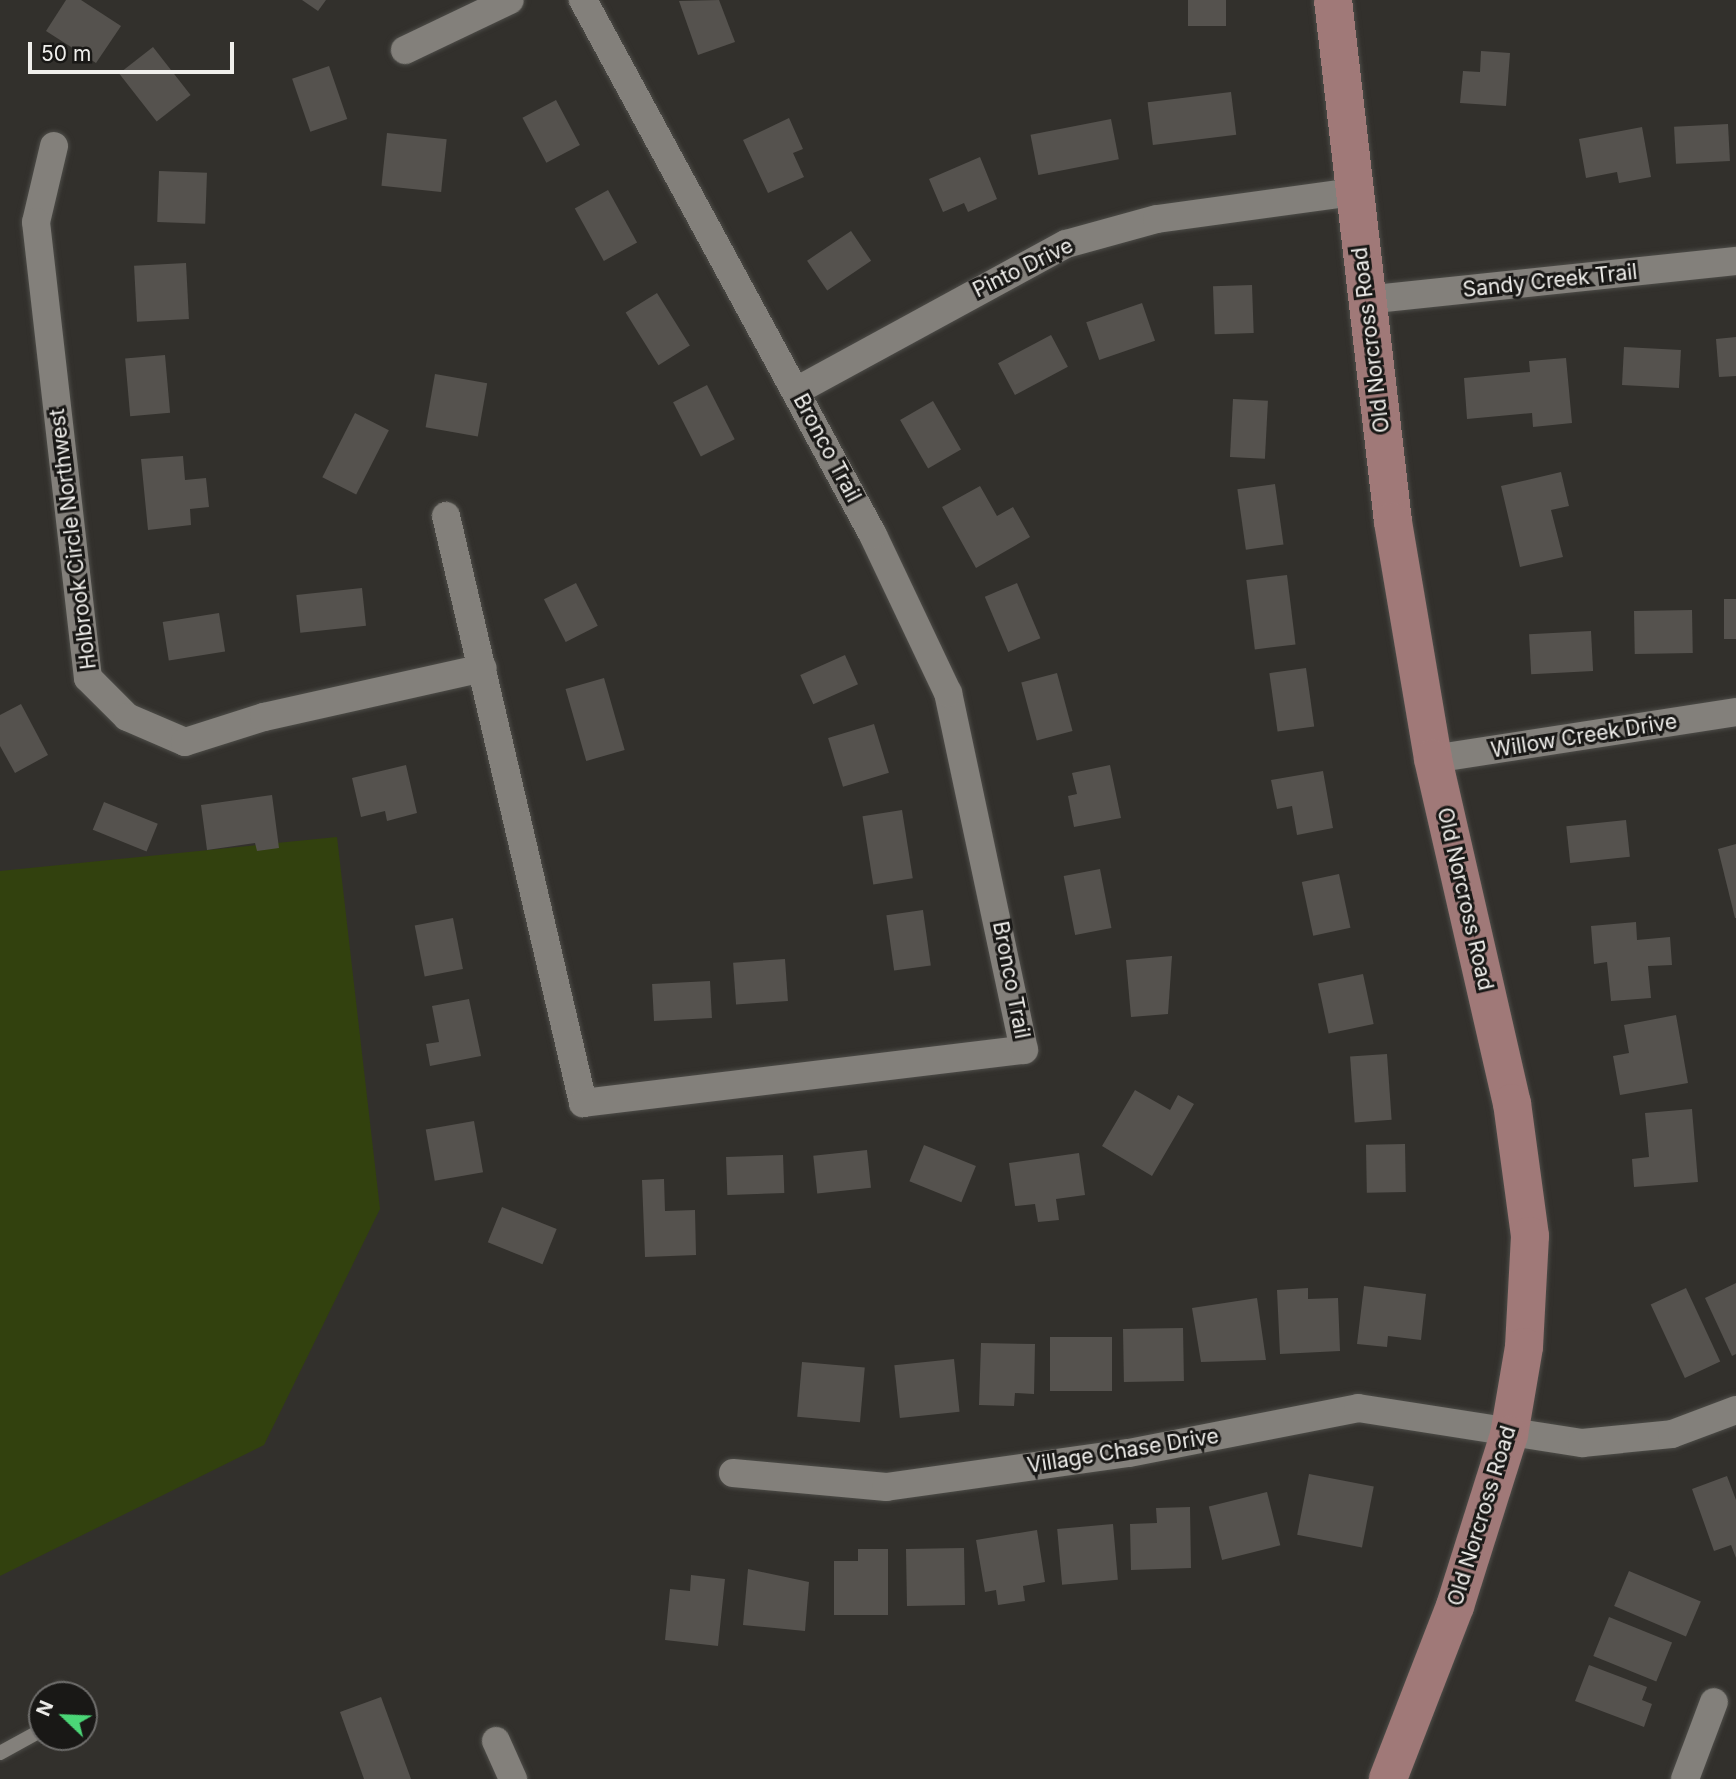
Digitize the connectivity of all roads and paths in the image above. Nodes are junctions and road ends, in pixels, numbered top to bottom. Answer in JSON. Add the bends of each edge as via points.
{"nodes":[{"id":1,"x":510,"y":0,"type":"edge"},
{"id":2,"x":583,"y":0,"type":"edge"},
{"id":3,"x":1333,"y":0,"type":"edge"},
{"id":4,"x":405,"y":50,"type":"dead end"},
{"id":5,"x":54,"y":146,"type":"dead end"},
{"id":6,"x":1354,"y":191,"type":"junction"},
{"id":7,"x":1736,"y":261,"type":"edge"},
{"id":8,"x":1365,"y":300,"type":"junction"},
{"id":9,"x":796,"y":391,"type":"junction"},
{"id":10,"x":446,"y":516,"type":"dead end"},
{"id":11,"x":483,"y":668,"type":"junction"},
{"id":12,"x":1736,"y":712,"type":"edge"},
{"id":13,"x":1433,"y":760,"type":"junction"},
{"id":14,"x":1736,"y":1410,"type":"edge"},
{"id":15,"x":1510,"y":1435,"type":"junction"},
{"id":16,"x":733,"y":1473,"type":"dead end"},
{"id":17,"x":1714,"y":1703,"type":"dead end"},
{"id":18,"x":28,"y":1738,"type":"edge"},
{"id":19,"x":496,"y":1741,"type":"dead end"},
{"id":20,"x":0,"y":1753,"type":"edge"},
{"id":21,"x":513,"y":1779,"type":"edge"},
{"id":22,"x":1388,"y":1779,"type":"edge"},
{"id":23,"x":1685,"y":1779,"type":"edge"}],
"edges":[{"from":1,"to":4,"type":"street"},
{"from":2,"to":9,"type":"street","name":"Bronco Trail"},
{"from":3,"to":6,"type":"street","name":"Old Norcross Road"},
{"from":5,"to":11,"type":"street","name":"Holbrook Circle Northwest","via":[[36,222],[88,678],[127,717],[185,742],[264,718]]},
{"from":6,"to":8,"type":"street","name":"Old Norcross Road"},
{"from":6,"to":9,"type":"street","name":"Pinto Drive","via":[[1157,219],[1066,244]]},
{"from":7,"to":8,"type":"street","name":"Sandy Creek Trail"},
{"from":8,"to":13,"type":"street","name":"Old Norcross Road"},
{"from":9,"to":11,"type":"street","name":"Bronco Trail","via":[[948,693],[1024,1050],[583,1103]]},
{"from":10,"to":11,"type":"street","name":"Bronco Trail"},
{"from":12,"to":13,"type":"street","name":"Willow Creek Drive"},
{"from":13,"to":15,"type":"street","name":"Old Norcross Road","via":[[1528,1187],[1524,1346]]},
{"from":14,"to":15,"type":"street","name":"Village Chase Drive","via":[[1672,1434],[1582,1443]]},
{"from":15,"to":16,"type":"street","name":"Village Chase Drive","via":[[1358,1408],[1129,1453],[886,1487]]},
{"from":15,"to":22,"type":"street","name":"Old Norcross Road","via":[[1455,1606]]},
{"from":17,"to":23,"type":"street"},
{"from":18,"to":20,"type":"lane"},
{"from":19,"to":21,"type":"street"}]}
